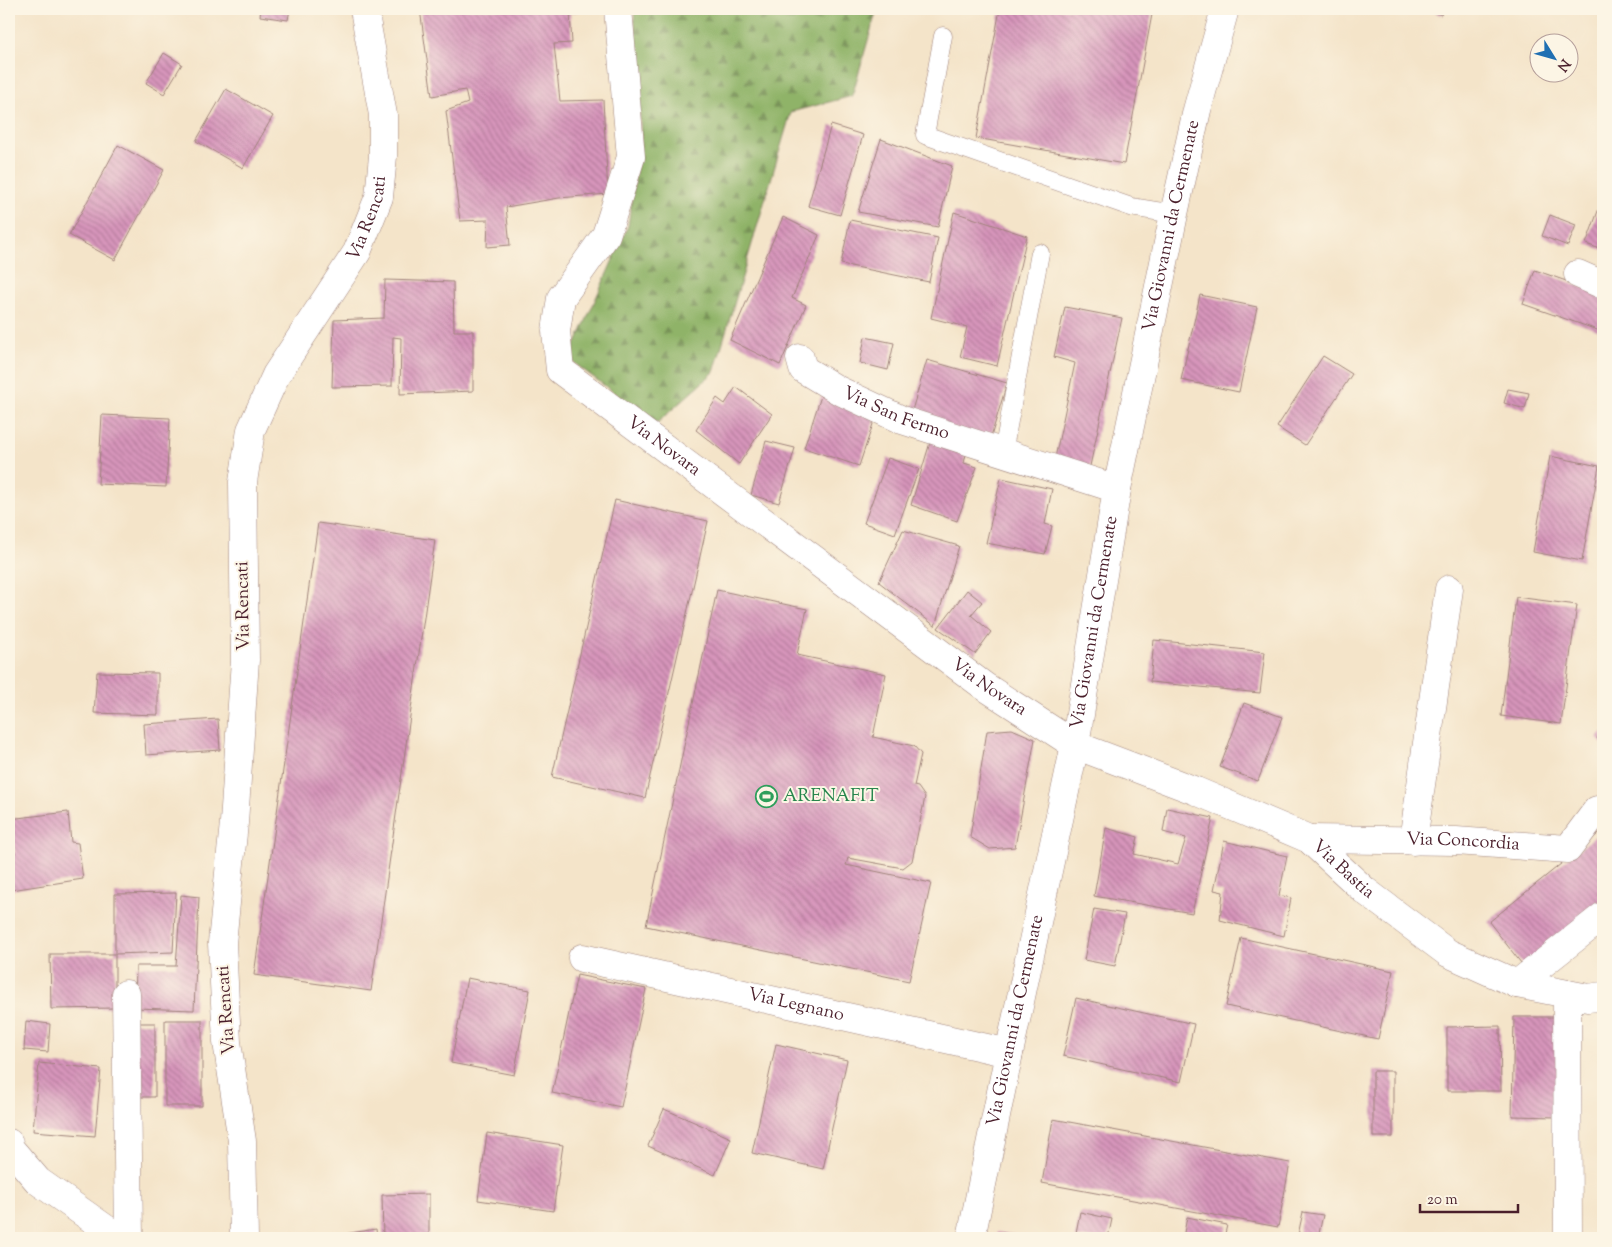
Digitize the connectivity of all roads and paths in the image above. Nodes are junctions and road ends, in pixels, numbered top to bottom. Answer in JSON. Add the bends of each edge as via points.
{"nodes":[{"id":1,"x":364,"y":9,"type":"edge"},
{"id":2,"x":618,"y":9,"type":"edge"},
{"id":3,"x":1225,"y":9,"type":"edge"},
{"id":4,"x":944,"y":36,"type":"dead end"},
{"id":5,"x":1174,"y":214,"type":"junction"},
{"id":6,"x":1040,"y":253,"type":"dead end"},
{"id":7,"x":1578,"y":274,"type":"dead end"},
{"id":8,"x":1603,"y":285,"type":"edge"},
{"id":9,"x":800,"y":358,"type":"dead end"},
{"id":10,"x":1004,"y":453,"type":"junction"},
{"id":11,"x":1117,"y":489,"type":"junction"},
{"id":12,"x":1448,"y":589,"type":"dead end"},
{"id":13,"x":1075,"y":745,"type":"junction"},
{"id":14,"x":1597,"y":810,"type":"dead end"},
{"id":15,"x":1309,"y":839,"type":"junction"},
{"id":16,"x":1413,"y":841,"type":"junction"},
{"id":17,"x":1603,"y":916,"type":"edge"},
{"id":18,"x":582,"y":958,"type":"dead end"},
{"id":19,"x":1517,"y":984,"type":"junction"},
{"id":20,"x":126,"y":994,"type":"dead end"},
{"id":21,"x":1568,"y":994,"type":"junction"},
{"id":22,"x":1603,"y":996,"type":"edge"},
{"id":23,"x":1009,"y":1053,"type":"junction"},
{"id":24,"x":9,"y":1143,"type":"edge"},
{"id":25,"x":119,"y":1238,"type":"edge"},
{"id":26,"x":129,"y":1238,"type":"edge"},
{"id":27,"x":244,"y":1238,"type":"edge"},
{"id":28,"x":971,"y":1238,"type":"edge"},
{"id":29,"x":1568,"y":1238,"type":"edge"}],
"edges":[{"from":1,"to":27,"type":"street","name":"Via Rencati","via":[[383,115],[384,156],[379,197],[357,252],[276,375],[251,430],[243,482],[245,660],[222,942],[227,1042],[242,1141]]},
{"from":2,"to":13,"type":"street","name":"Via Novara","via":[[631,157],[606,235],[560,298],[556,331],[560,370],[984,686]]},
{"from":3,"to":5,"type":"street","name":"Via Giovanni da Cermenate","via":[[1197,110]]},
{"from":4,"to":5,"type":"lane","via":[[925,135],[1131,207]]},
{"from":5,"to":11,"type":"street","name":"Via Giovanni da Cermenate"},
{"from":6,"to":10,"type":"lane"},
{"from":7,"to":8,"type":"street"},
{"from":9,"to":10,"type":"street","name":"Via San Fermo","via":[[803,369],[838,390],[902,420]]},
{"from":10,"to":11,"type":"street","name":"Via San Fermo"},
{"from":11,"to":13,"type":"street","name":"Via Giovanni da Cermenate"},
{"from":12,"to":16,"type":"street"},
{"from":13,"to":15,"type":"street","name":"Via Bastia"},
{"from":13,"to":23,"type":"street","name":"Via Giovanni da Cermenate"},
{"from":14,"to":16,"type":"street","name":"Via Concordia","via":[[1568,849]]},
{"from":15,"to":16,"type":"street","name":"Via Concordia"},
{"from":15,"to":19,"type":"street","name":"Via Bastia","via":[[1364,890],[1448,953]]},
{"from":17,"to":19,"type":"street"},
{"from":18,"to":23,"type":"street","name":"Via Legnano"},
{"from":19,"to":21,"type":"street","name":"Via Bastia"},
{"from":20,"to":26,"type":"street"},
{"from":21,"to":22,"type":"street","name":"Via Bastia","via":[[1588,998]]},
{"from":21,"to":29,"type":"street"},
{"from":23,"to":28,"type":"street","name":"Via Giovanni da Cermenate"},
{"from":24,"to":25,"type":"street","via":[[9,1148],[38,1181]]}]}
